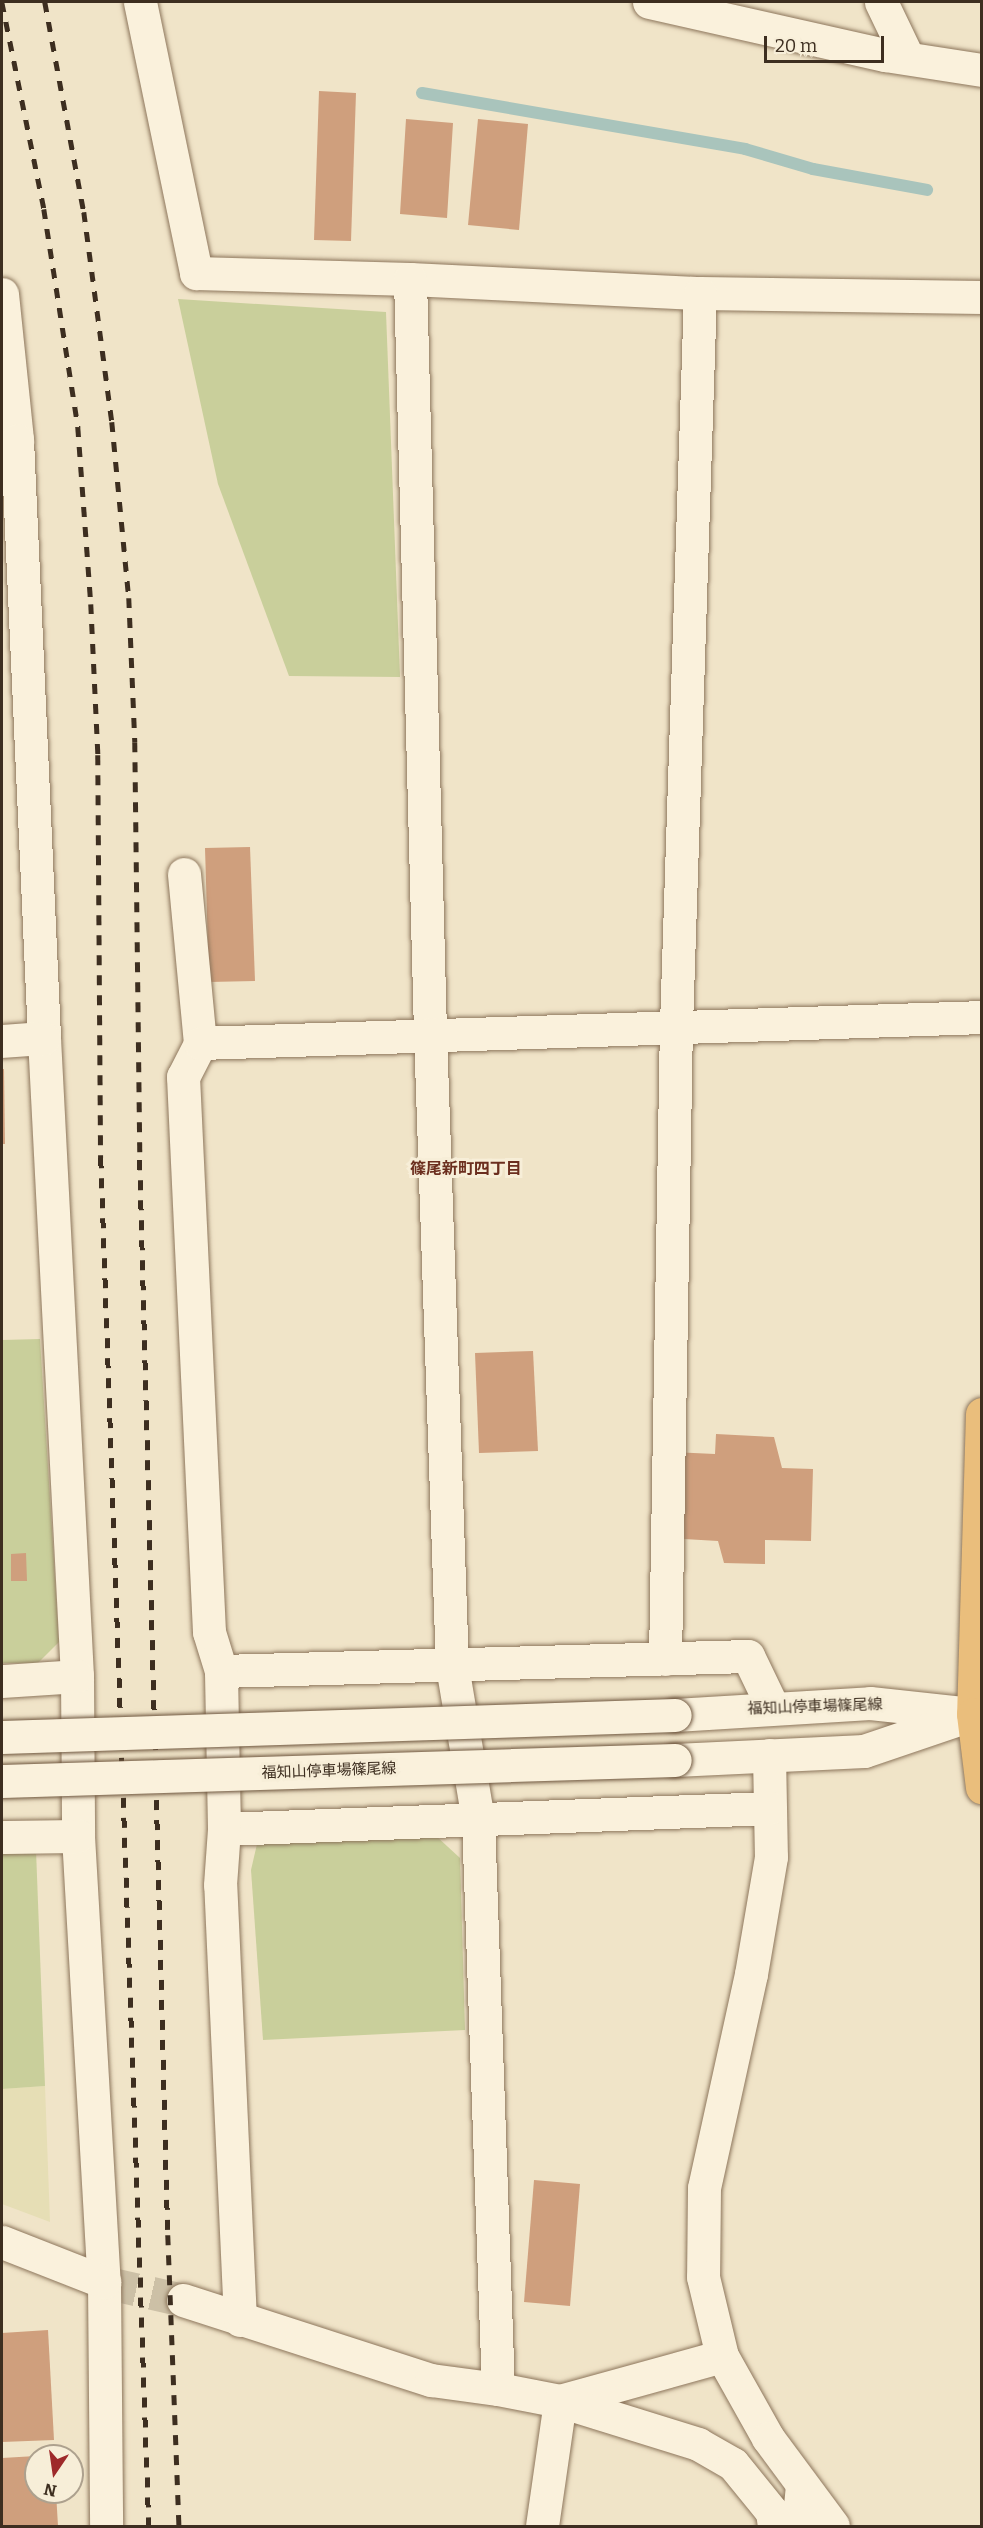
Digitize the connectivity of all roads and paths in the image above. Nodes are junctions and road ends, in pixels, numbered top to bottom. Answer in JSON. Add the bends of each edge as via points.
{"nodes":[{"id":1,"x":140,"y":2,"type":"edge"},
{"id":2,"x":649,"y":2,"type":"edge"},
{"id":3,"x":881,"y":2,"type":"edge"},
{"id":4,"x":907,"y":56,"type":"junction"},
{"id":5,"x":981,"y":70,"type":"edge"},
{"id":6,"x":410,"y":279,"type":"junction"},
{"id":7,"x":700,"y":293,"type":"junction"},
{"id":8,"x":2,"y":294,"type":"edge"},
{"id":9,"x":981,"y":297,"type":"edge"},
{"id":10,"x":184,"y":874,"type":"dead end"},
{"id":11,"x":981,"y":1017,"type":"edge"},
{"id":12,"x":676,"y":1025,"type":"junction"},
{"id":13,"x":430,"y":1034,"type":"junction"},
{"id":14,"x":44,"y":1038,"type":"junction"},
{"id":15,"x":2,"y":1041,"type":"edge"},
{"id":16,"x":200,"y":1043,"type":"junction"},
{"id":17,"x":981,"y":1414,"type":"edge"},
{"id":18,"x":665,"y":1659,"type":"junction"},
{"id":19,"x":452,"y":1666,"type":"junction"},
{"id":20,"x":221,"y":1671,"type":"junction"},
{"id":21,"x":77,"y":1676,"type":"junction"},
{"id":22,"x":2,"y":1681,"type":"edge"},
{"id":23,"x":773,"y":1708,"type":"junction"},
{"id":24,"x":973,"y":1714,"type":"junction"},
{"id":25,"x":2,"y":1737,"type":"edge"},
{"id":26,"x":769,"y":1755,"type":"junction"},
{"id":27,"x":2,"y":1781,"type":"edge"},
{"id":28,"x":981,"y":1787,"type":"edge"},
{"id":29,"x":770,"y":1808,"type":"junction"},
{"id":30,"x":478,"y":1820,"type":"junction"},
{"id":31,"x":224,"y":1829,"type":"junction"},
{"id":32,"x":78,"y":1836,"type":"junction"},
{"id":33,"x":2,"y":1837,"type":"edge"},
{"id":34,"x":2,"y":2242,"type":"edge"},
{"id":35,"x":104,"y":2282,"type":"junction"},
{"id":36,"x":183,"y":2300,"type":"tunnel mouth"},
{"id":37,"x":240,"y":2320,"type":"junction"},
{"id":38,"x":722,"y":2356,"type":"junction"},
{"id":39,"x":498,"y":2389,"type":"junction"},
{"id":40,"x":560,"y":2401,"type":"junction"},
{"id":41,"x":802,"y":2485,"type":"junction"},
{"id":42,"x":106,"y":2526,"type":"edge"},
{"id":43,"x":542,"y":2526,"type":"edge"},
{"id":44,"x":774,"y":2526,"type":"edge"},
{"id":45,"x":798,"y":2526,"type":"edge"},
{"id":46,"x":833,"y":2526,"type":"edge"}],
"edges":[{"from":1,"to":6,"type":"street","via":[[196,273]]},
{"from":2,"to":4,"type":"street","via":[[885,55]]},
{"from":3,"to":4,"type":"street"},
{"from":4,"to":5,"type":"street"},
{"from":6,"to":7,"type":"street"},
{"from":6,"to":13,"type":"street"},
{"from":7,"to":9,"type":"street"},
{"from":7,"to":12,"type":"street"},
{"from":8,"to":14,"type":"street","via":[[17,440]]},
{"from":10,"to":16,"type":"street"},
{"from":11,"to":12,"type":"street"},
{"from":12,"to":13,"type":"street"},
{"from":12,"to":18,"type":"street"},
{"from":13,"to":16,"type":"street"},
{"from":13,"to":19,"type":"street"},
{"from":14,"to":15,"type":"street"},
{"from":14,"to":21,"type":"street"},
{"from":16,"to":20,"type":"street","via":[[183,1077],[209,1632]]},
{"from":17,"to":24,"type":"highway"},
{"from":18,"to":19,"type":"street"},
{"from":18,"to":23,"type":"street","via":[[748,1656]]},
{"from":19,"to":20,"type":"street"},
{"from":19,"to":30,"type":"street"},
{"from":20,"to":31,"type":"street"},
{"from":21,"to":22,"type":"street"},
{"from":21,"to":32,"type":"street"},
{"from":23,"to":24,"type":"street","name":"福知山停車場篠尾線","via":[[870,1703]]},
{"from":23,"to":25,"type":"street","name":"福知山停車場篠尾線","bridge":true,"via":[[675,1715]]},
{"from":24,"to":26,"type":"street","name":"福知山停車場篠尾線","via":[[864,1751]]},
{"from":24,"to":28,"type":"highway"},
{"from":26,"to":27,"type":"street","name":"福知山停車場篠尾線","bridge":true},
{"from":26,"to":29,"type":"street"},
{"from":29,"to":30,"type":"street"},
{"from":29,"to":38,"type":"street","via":[[771,1857],[751,1974],[704,2188],[703,2277]]},
{"from":30,"to":31,"type":"street"},
{"from":30,"to":39,"type":"street"},
{"from":31,"to":37,"type":"street","via":[[220,1885]]},
{"from":32,"to":33,"type":"street"},
{"from":32,"to":35,"type":"street"},
{"from":34,"to":35,"type":"street"},
{"from":35,"to":42,"type":"street"},
{"from":36,"to":37,"type":"street"},
{"from":37,"to":39,"type":"street","via":[[431,2380]]},
{"from":38,"to":40,"type":"street"},
{"from":38,"to":41,"type":"street","via":[[768,2438]]},
{"from":39,"to":40,"type":"street"},
{"from":40,"to":43,"type":"street"},
{"from":40,"to":44,"type":"street","via":[[698,2444],[734,2464],[772,2512]]},
{"from":41,"to":45,"type":"street"},
{"from":41,"to":46,"type":"street"}]}
